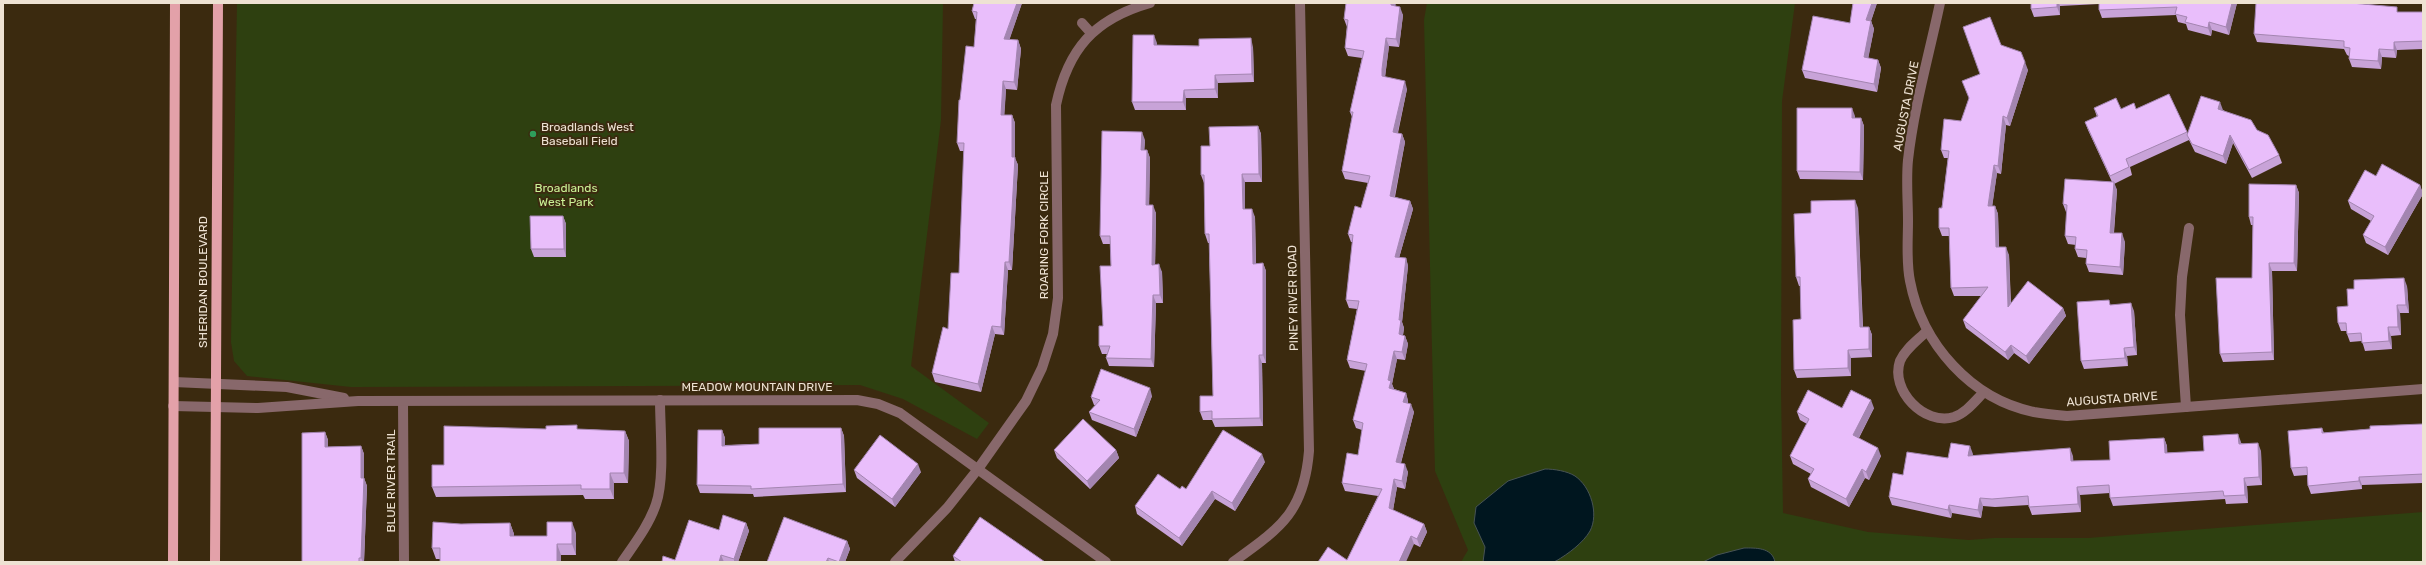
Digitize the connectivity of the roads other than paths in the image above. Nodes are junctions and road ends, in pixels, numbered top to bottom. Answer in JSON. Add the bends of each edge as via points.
{"nodes":[{"id":1,"x":175,"y":3,"type":"edge"},
{"id":2,"x":218,"y":3,"type":"edge"},
{"id":3,"x":1150,"y":3,"type":"edge"},
{"id":4,"x":1300,"y":3,"type":"edge"},
{"id":5,"x":1940,"y":3,"type":"edge"},
{"id":6,"x":1082,"y":23,"type":"dead end"},
{"id":7,"x":1092,"y":33,"type":"junction"},
{"id":8,"x":2190,"y":228,"type":"dead end"},
{"id":9,"x":1927,"y":331,"type":"junction"},
{"id":10,"x":174,"y":382,"type":"junction"},
{"id":11,"x":215,"y":383,"type":"junction"},
{"id":12,"x":2423,"y":389,"type":"edge"},
{"id":13,"x":1984,"y":392,"type":"junction"},
{"id":14,"x":660,"y":400,"type":"junction"},
{"id":15,"x":358,"y":401,"type":"junction"},
{"id":16,"x":403,"y":401,"type":"junction"},
{"id":17,"x":173,"y":406,"type":"junction"},
{"id":18,"x":215,"y":407,"type":"junction"},
{"id":19,"x":2186,"y":407,"type":"junction"},
{"id":20,"x":978,"y":469,"type":"junction"},
{"id":21,"x":173,"y":562,"type":"edge"},
{"id":22,"x":215,"y":562,"type":"edge"},
{"id":23,"x":404,"y":562,"type":"edge"},
{"id":24,"x":622,"y":562,"type":"edge"},
{"id":25,"x":895,"y":562,"type":"edge"},
{"id":26,"x":1106,"y":562,"type":"edge"},
{"id":27,"x":1233,"y":562,"type":"edge"}],
"edges":[{"from":1,"to":10,"type":"main road"},
{"from":2,"to":11,"type":"main road","name":"SHERIDAN BOULEVARD"},
{"from":3,"to":7,"type":"street","name":"ROARING FORK CIRCLE","via":[[1127,10],[1108,20]]},
{"from":4,"to":27,"type":"street","name":"PINEY RIVER ROAD","via":[[1308,473],[1300,496],[1288,517],[1275,532]]},
{"from":5,"to":9,"type":"street","name":"AUGUSTA DRIVE","via":[[1913,124],[1908,162],[1910,281],[1917,308]]},
{"from":6,"to":7,"type":"street"},
{"from":7,"to":20,"type":"street","name":"ROARING FORK CIRCLE","via":[[1072,56],[1061,79],[1056,105],[1059,278],[1053,334],[1042,368],[1026,401]]},
{"from":8,"to":19,"type":"street","via":[[2182,277],[2180,315]]},
{"from":9,"to":13,"type":"street","name":"AUGUSTA DRIVE","via":[[1942,355]]},
{"from":9,"to":13,"type":"street","via":[[1906,351],[1900,361],[1899,376],[1902,389],[1910,403],[1923,413],[1937,418],[1952,418],[1961,414]]},
{"from":10,"to":11,"type":"street","name":"MEADOW MOUNTAIN DRIVE"},
{"from":10,"to":17,"type":"main road"},
{"from":11,"to":15,"type":"street","name":"MEADOW MOUNTAIN DRIVE","via":[[287,387]]},
{"from":11,"to":18,"type":"main road","name":"SHERIDAN BOULEVARD"},
{"from":12,"to":19,"type":"street","name":"AUGUSTA DRIVE"},
{"from":13,"to":19,"type":"street","name":"AUGUSTA DRIVE","via":[[2034,412],[2067,416]]},
{"from":14,"to":16,"type":"street","name":"MEADOW MOUNTAIN DRIVE"},
{"from":14,"to":20,"type":"street","name":"MEADOW MOUNTAIN DRIVE","via":[[857,400],[878,404],[900,413]]},
{"from":14,"to":24,"type":"street","via":[[660,480],[657,502],[649,522]]},
{"from":15,"to":16,"type":"street","name":"MEADOW MOUNTAIN DRIVE"},
{"from":15,"to":18,"type":"street","name":"MEADOW MOUNTAIN DRIVE","via":[[258,408]]},
{"from":16,"to":23,"type":"street","name":"BLUE RIVER TRAIL"},
{"from":17,"to":18,"type":"street","name":"MEADOW MOUNTAIN DRIVE"},
{"from":17,"to":21,"type":"main road"},
{"from":18,"to":22,"type":"main road","name":"SHERIDAN BOULEVARD"},
{"from":20,"to":25,"type":"street","name":"ROARING FORK CIRCLE","via":[[946,508]]},
{"from":20,"to":26,"type":"street","name":"MEADOW MOUNTAIN DRIVE"}]}
